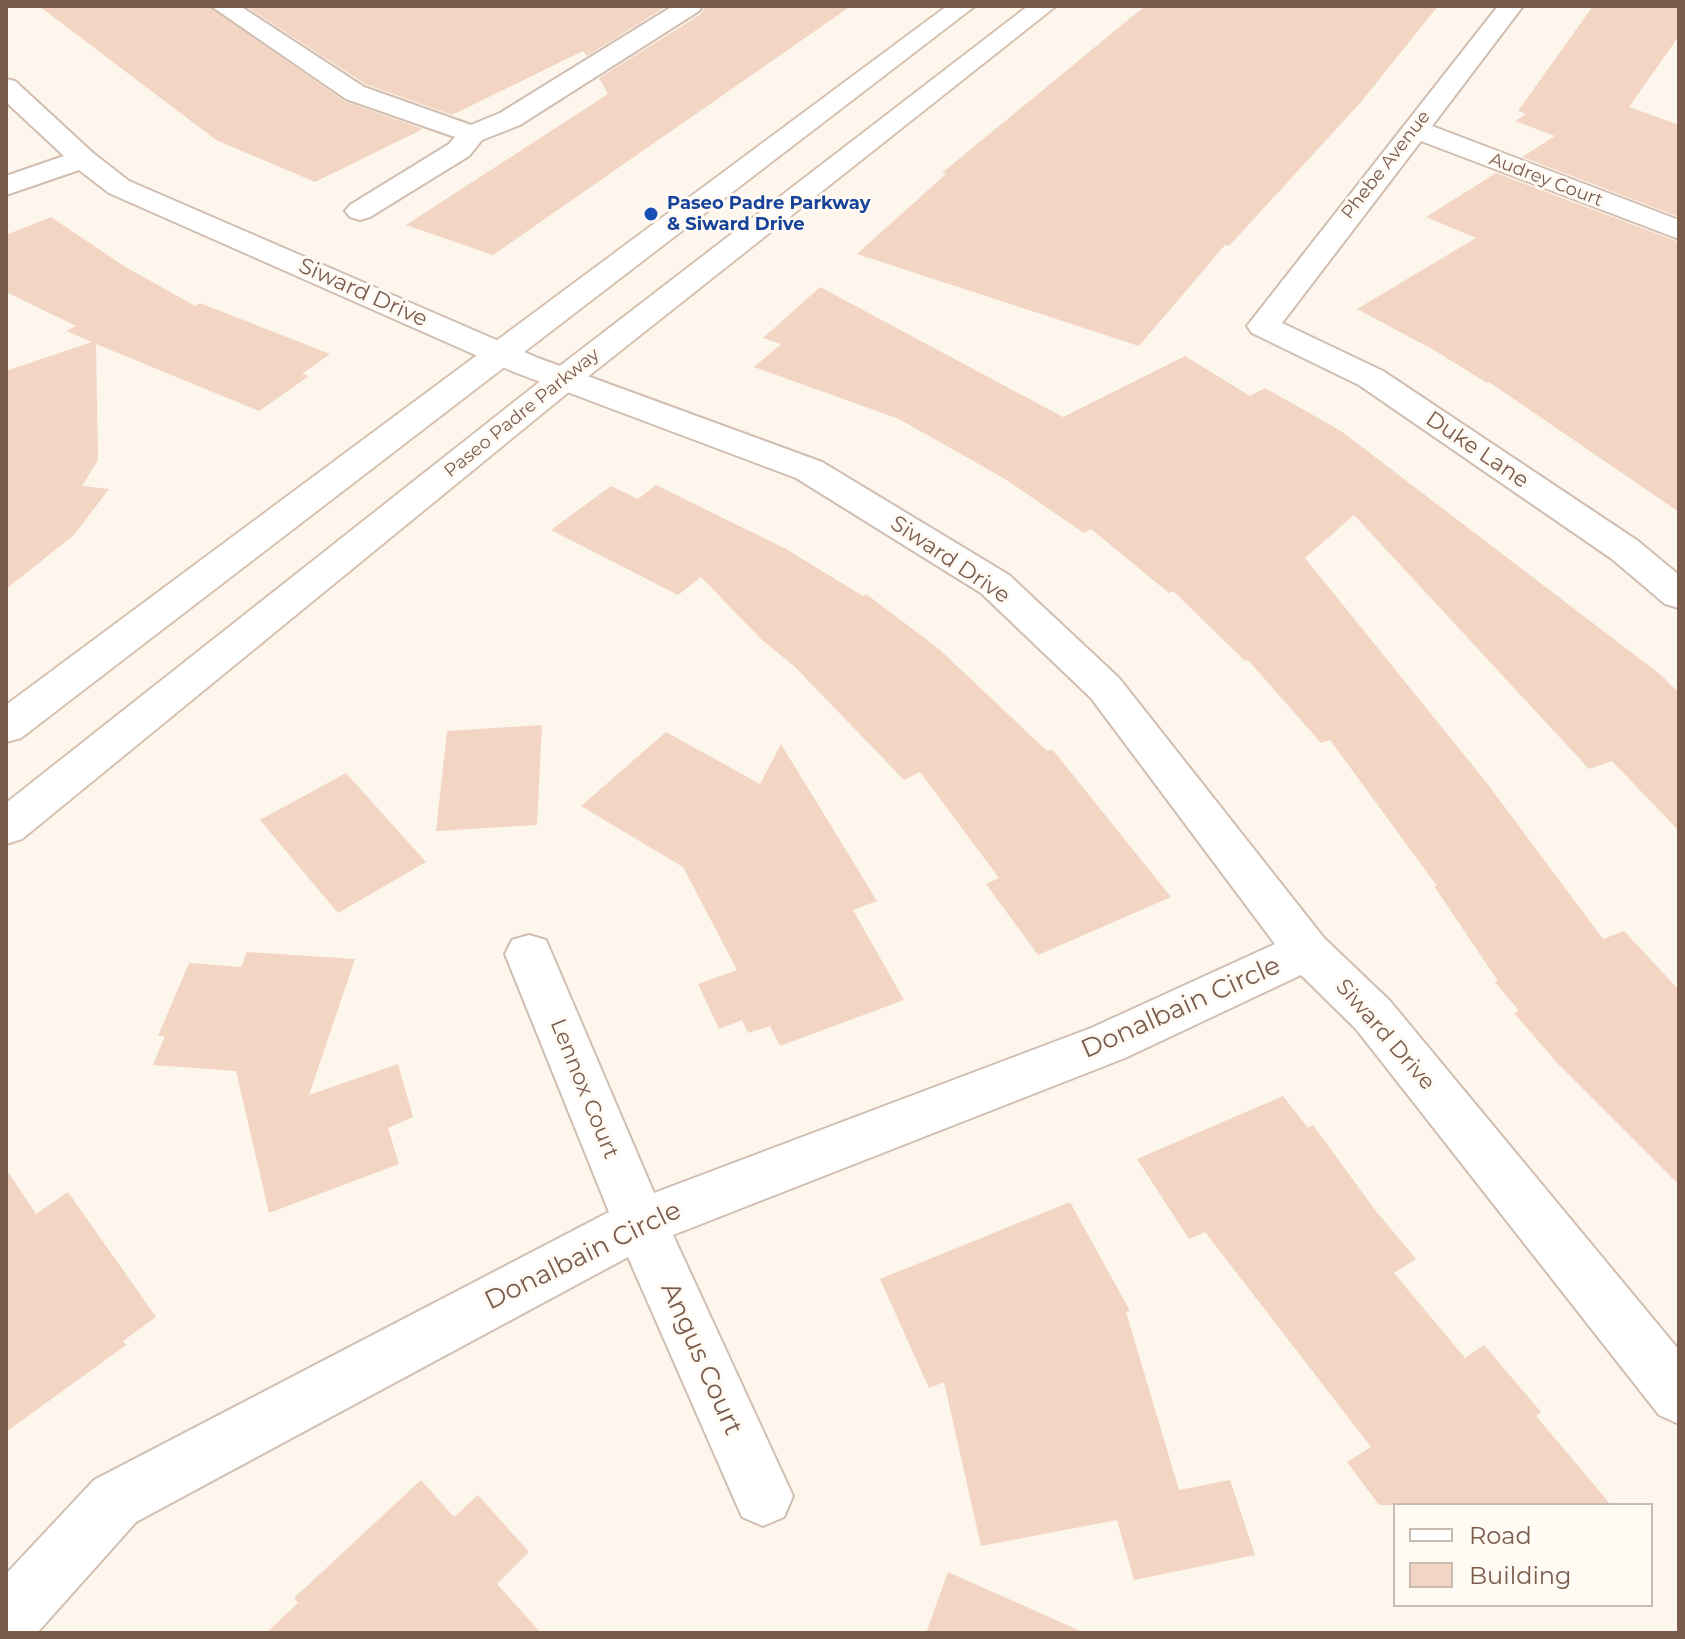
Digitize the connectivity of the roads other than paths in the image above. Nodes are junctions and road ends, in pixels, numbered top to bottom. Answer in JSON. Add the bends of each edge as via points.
{"nodes":[{"id":1,"x":223,"y":6,"type":"edge"},
{"id":2,"x":690,"y":6,"type":"edge"},
{"id":3,"x":963,"y":6,"type":"edge"},
{"id":4,"x":1044,"y":6,"type":"edge"},
{"id":5,"x":1504,"y":7,"type":"edge"},
{"id":6,"x":6,"y":87,"type":"edge"},
{"id":7,"x":1414,"y":129,"type":"junction"},
{"id":8,"x":472,"y":134,"type":"junction"},
{"id":9,"x":83,"y":159,"type":"junction"},
{"id":10,"x":6,"y":186,"type":"edge"},
{"id":11,"x":360,"y":211,"type":"dead end"},
{"id":12,"x":1679,"y":230,"type":"edge"},
{"id":13,"x":1263,"y":326,"type":"joint"},
{"id":14,"x":498,"y":353,"type":"junction"},
{"id":15,"x":564,"y":379,"type":"junction"},
{"id":16,"x":1679,"y":595,"type":"edge"},
{"id":17,"x":6,"y":727,"type":"edge"},
{"id":18,"x":6,"y":827,"type":"edge"},
{"id":19,"x":1307,"y":951,"type":"junction"},
{"id":20,"x":529,"y":954,"type":"dead end"},
{"id":21,"x":640,"y":1223,"type":"junction"},
{"id":22,"x":1679,"y":1395,"type":"edge"},
{"id":23,"x":763,"y":1496,"type":"dead end"},
{"id":24,"x":6,"y":1620,"type":"edge"}],
"edges":[{"from":1,"to":8,"type":"street","via":[[355,93]]},
{"from":2,"to":8,"type":"street","via":[[510,119]]},
{"from":3,"to":14,"type":"street"},
{"from":4,"to":15,"type":"street","name":"Paseo Padre Parkway"},
{"from":5,"to":7,"type":"street","name":"Phebe Avenue"},
{"from":6,"to":9,"type":"street","name":"Siward Drive"},
{"from":7,"to":12,"type":"street","name":"Audrey Court"},
{"from":7,"to":13,"type":"street","name":"Phebe Avenue"},
{"from":8,"to":11,"type":"street","via":[[459,150]]},
{"from":9,"to":10,"type":"street"},
{"from":9,"to":14,"type":"street","name":"Siward Drive","via":[[119,187]]},
{"from":13,"to":16,"type":"street","name":"Duke Lane","via":[[1371,378],[1625,550]]},
{"from":14,"to":15,"type":"street","name":"Siward Drive"},
{"from":14,"to":17,"type":"street"},
{"from":15,"to":18,"type":"street","name":"Paseo Padre Parkway"},
{"from":15,"to":19,"type":"street","name":"Siward Drive","via":[[809,470],[995,584],[1105,688]]},
{"from":19,"to":21,"type":"street","name":"Donalbain Circle","via":[[1108,1043]]},
{"from":19,"to":22,"type":"street","name":"Siward Drive","via":[[1373,1015]]},
{"from":20,"to":21,"type":"street","name":"Lennox Court"},
{"from":21,"to":23,"type":"street","name":"Angus Court"},
{"from":21,"to":24,"type":"street","name":"Donalbain Circle","via":[[115,1501]]}]}
